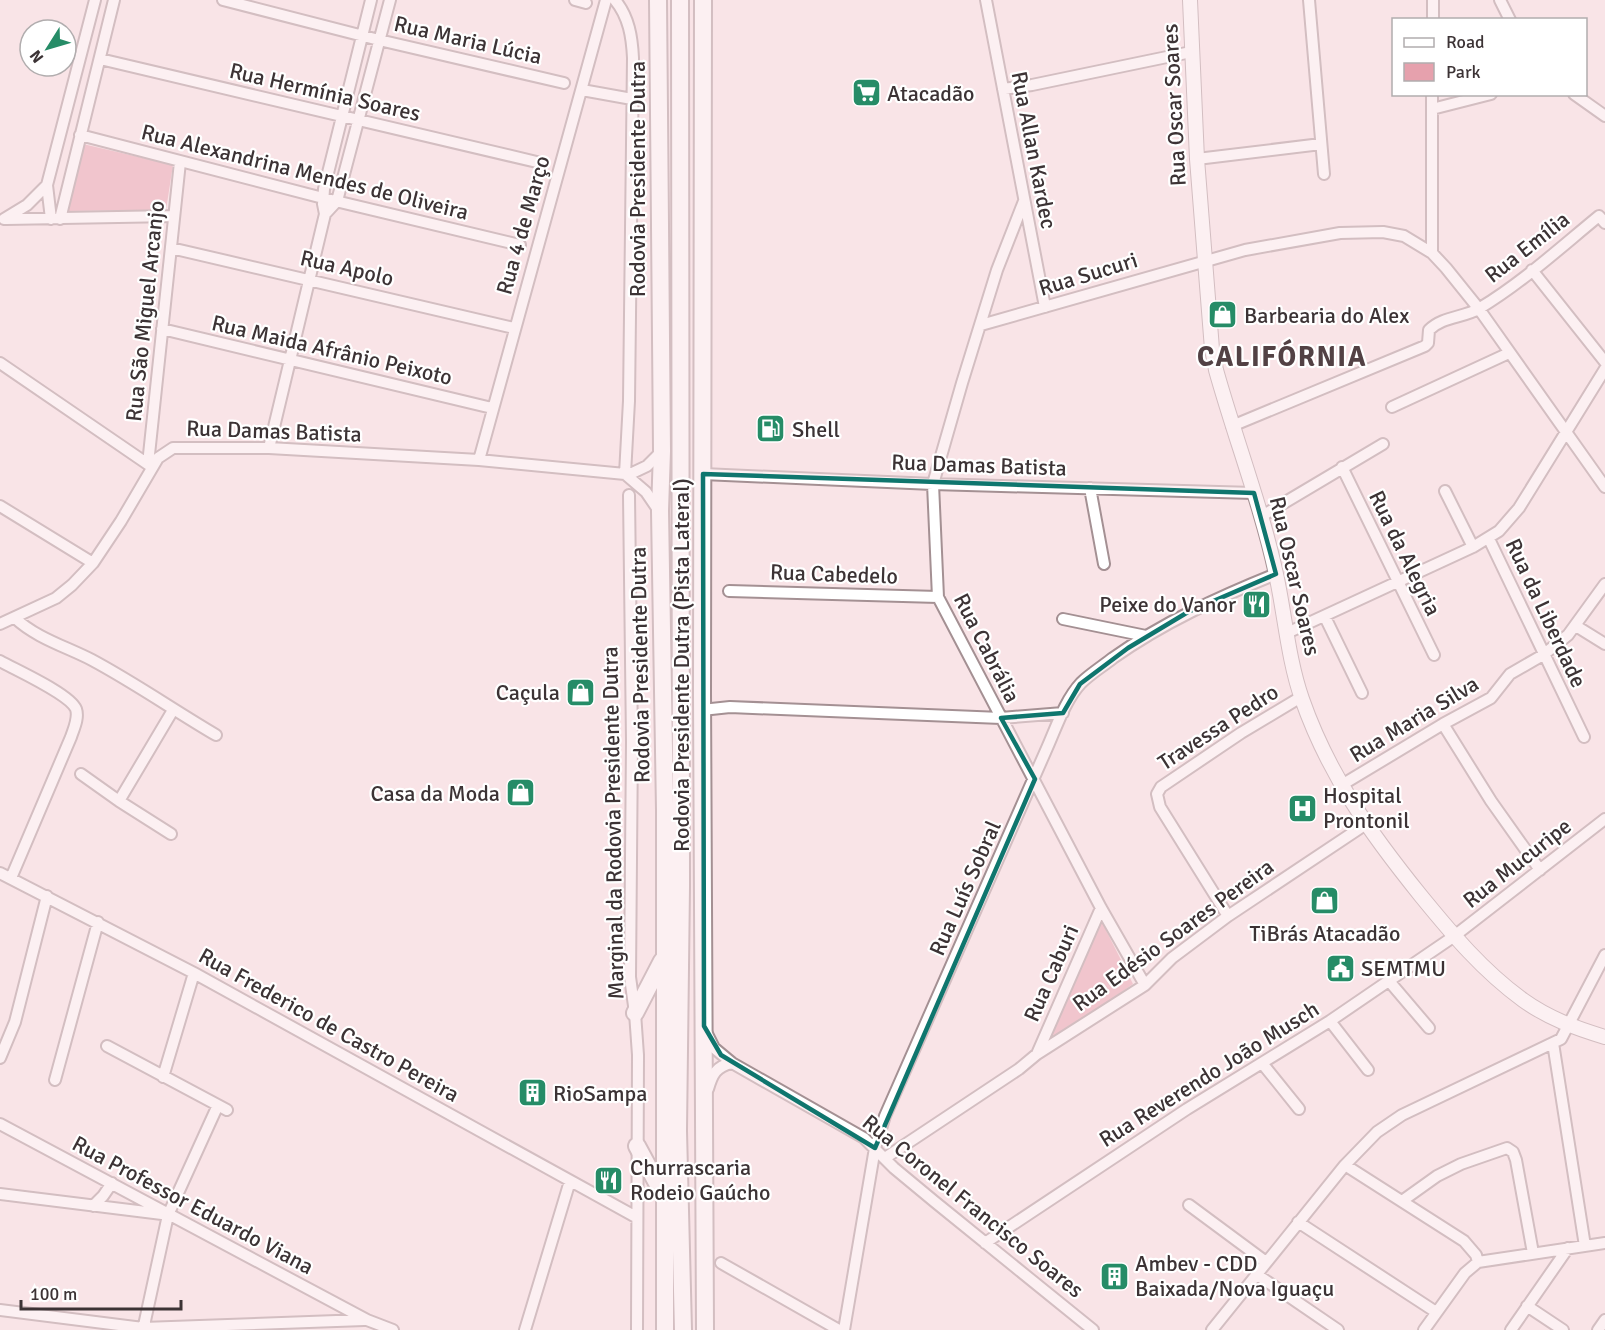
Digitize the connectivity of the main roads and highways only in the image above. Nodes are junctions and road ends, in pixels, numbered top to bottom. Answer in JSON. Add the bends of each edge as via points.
{"nodes":[{"id":1,"x":658,"y":0,"type":"edge"},
{"id":2,"x":680,"y":0,"type":"edge"},
{"id":3,"x":703,"y":0,"type":"edge"},
{"id":4,"x":1190,"y":0,"type":"edge"},
{"id":5,"x":664,"y":957,"type":"junction"},
{"id":6,"x":635,"y":1013,"type":"road end"},
{"id":7,"x":1605,"y":1037,"type":"edge"},
{"id":8,"x":637,"y":1146,"type":"road end"},
{"id":9,"x":665,"y":1198,"type":"junction"},
{"id":10,"x":665,"y":1330,"type":"edge"},
{"id":11,"x":683,"y":1330,"type":"edge"},
{"id":12,"x":705,"y":1330,"type":"edge"}],
"edges":[{"from":1,"to":5,"type":"highway","name":"Rodovia Presidente Dutra"},
{"from":2,"to":11,"type":"highway","name":"Rodovia Presidente Dutra","via":[[678,1131]]},
{"from":3,"to":12,"type":"highway","name":"Rodovia Presidente Dutra (Pista Lateral)"},
{"from":4,"to":7,"type":"main road","name":"Rua Oscar Soares","via":[[1197,159],[1212,349],[1262,516],[1301,697],[1317,738],[1340,786],[1366,824],[1454,937],[1523,1000],[1568,1026]]},
{"from":5,"to":6,"type":"highway"},
{"from":5,"to":9,"type":"highway","name":"Rodovia Presidente Dutra"},
{"from":8,"to":9,"type":"highway"},
{"from":9,"to":10,"type":"highway","name":"Rodovia Presidente Dutra"}]}
